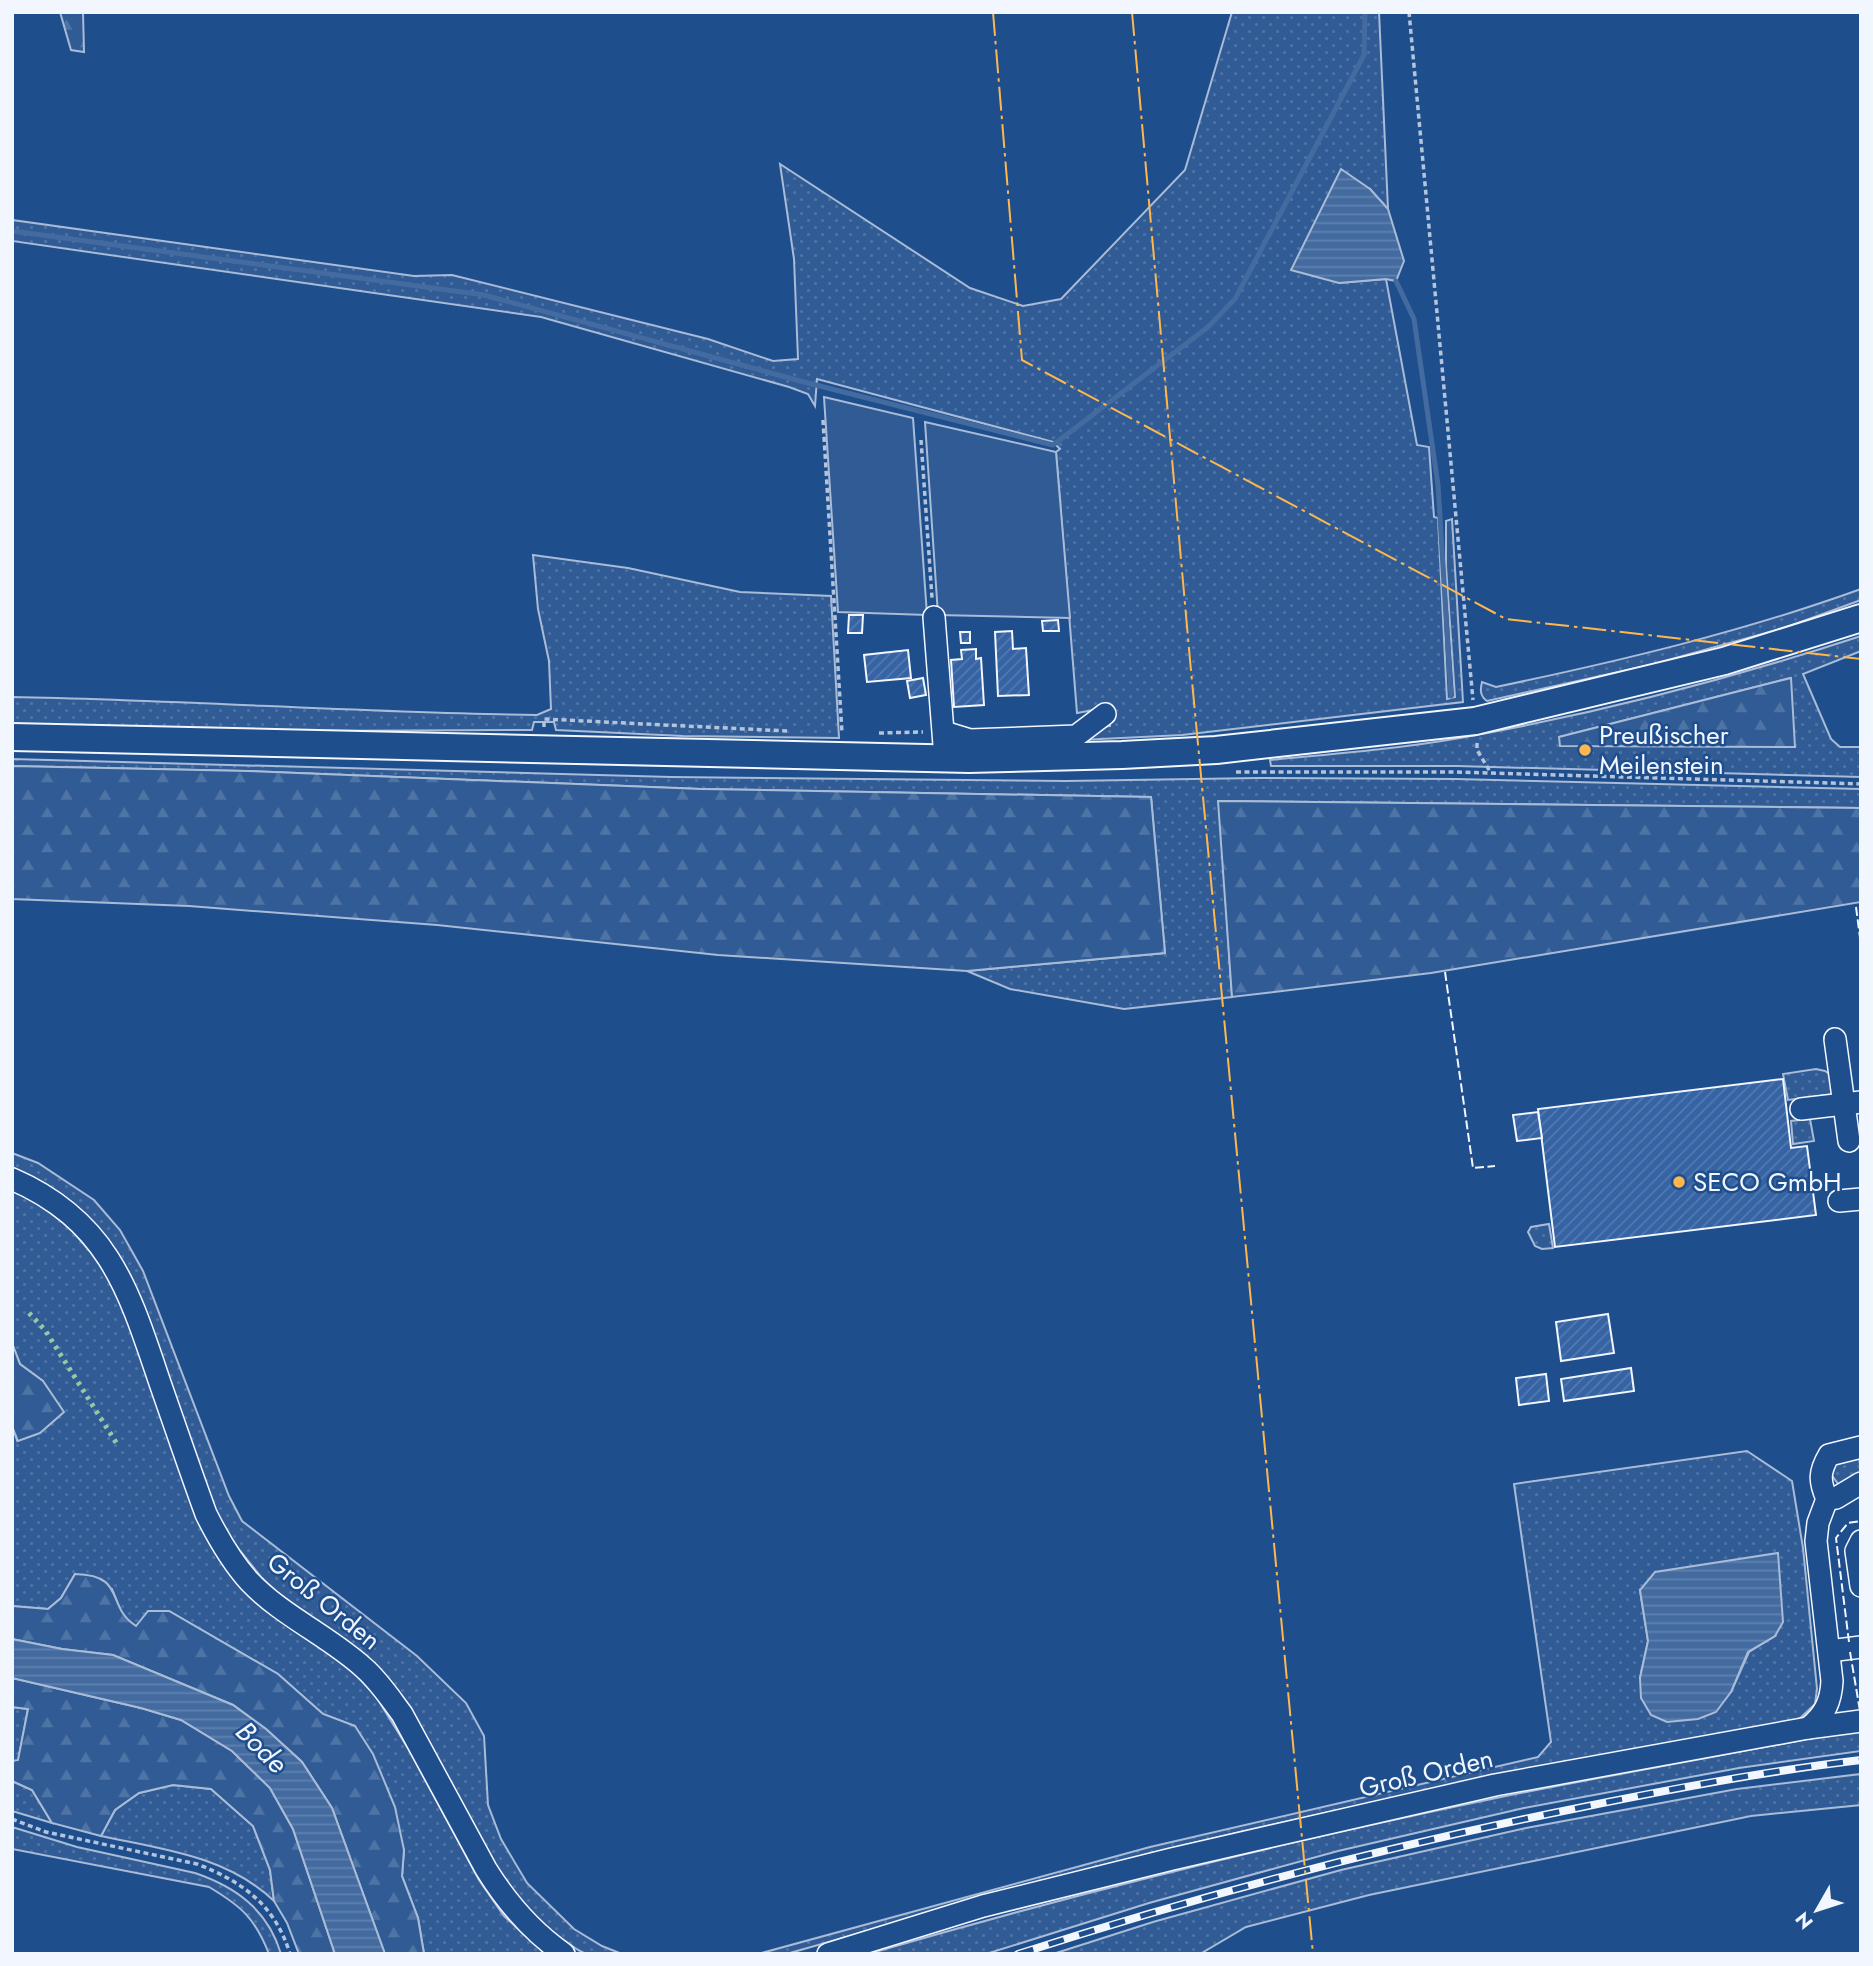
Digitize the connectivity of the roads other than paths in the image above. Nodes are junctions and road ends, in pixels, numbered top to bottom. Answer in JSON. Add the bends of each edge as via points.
{"nodes":[{"id":1,"x":934,"y":617,"type":"road end"},
{"id":2,"x":1861,"y":618,"type":"edge"},
{"id":3,"x":1105,"y":714,"type":"dead end"},
{"id":4,"x":944,"y":732,"type":"junction"},
{"id":5,"x":12,"y":737,"type":"edge"},
{"id":6,"x":944,"y":758,"type":"junction"},
{"id":7,"x":1836,"y":1038,"type":"dead end"},
{"id":8,"x":1853,"y":1103,"type":"edge"},
{"id":9,"x":1801,"y":1109,"type":"dead end"},
{"id":10,"x":1849,"y":1141,"type":"dead end"},
{"id":11,"x":12,"y":1179,"type":"edge"},
{"id":12,"x":1861,"y":1199,"type":"edge"},
{"id":13,"x":1839,"y":1201,"type":"dead end"},
{"id":14,"x":1861,"y":1447,"type":"edge"},
{"id":15,"x":1861,"y":1483,"type":"edge"},
{"id":16,"x":1827,"y":1499,"type":"junction"},
{"id":17,"x":1861,"y":1541,"type":"edge"},
{"id":18,"x":1861,"y":1586,"type":"edge"},
{"id":19,"x":1861,"y":1647,"type":"edge"},
{"id":20,"x":1829,"y":1651,"type":"junction"},
{"id":21,"x":1861,"y":1721,"type":"edge"},
{"id":22,"x":1808,"y":1728,"type":"junction"},
{"id":23,"x":564,"y":1954,"type":"edge"},
{"id":24,"x":828,"y":1954,"type":"edge"}],
"edges":[{"from":1,"to":4,"type":"street"},
{"from":2,"to":6,"type":"main road","via":[[1724,661],[1475,721],[1216,750]]},
{"from":3,"to":4,"type":"street","via":[[1076,736],[970,740]]},
{"from":4,"to":6,"type":"street"},
{"from":5,"to":6,"type":"main road"},
{"from":7,"to":8,"type":"street"},
{"from":8,"to":9,"type":"street"},
{"from":8,"to":10,"type":"street"},
{"from":11,"to":23,"type":"street","name":"Groß Orden","via":[[74,1218],[120,1276],[206,1514],[232,1561],[269,1599],[365,1669],[385,1690],[486,1870],[525,1922]]},
{"from":12,"to":13,"type":"street"},
{"from":14,"to":16,"type":"street","via":[[1829,1455],[1821,1468],[1820,1484]]},
{"from":15,"to":16,"type":"street"},
{"from":16,"to":20,"type":"street","via":[[1816,1541]]},
{"from":17,"to":18,"type":"street","via":[[1856,1551]]},
{"from":19,"to":20,"type":"street"},
{"from":20,"to":22,"type":"street","via":[[1831,1697]]},
{"from":21,"to":22,"type":"street","name":"Groß Orden"},
{"from":22,"to":24,"type":"street","name":"Groß Orden","via":[[1495,1785],[1172,1859],[983,1906]]}]}
